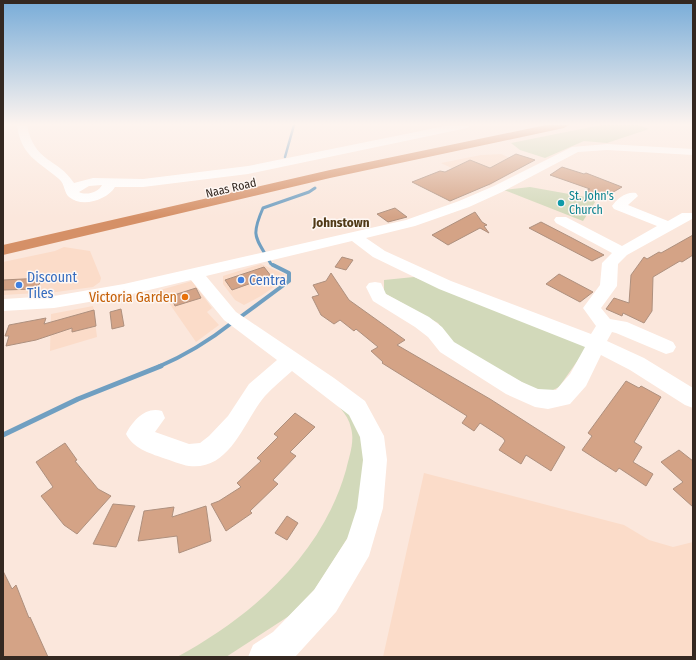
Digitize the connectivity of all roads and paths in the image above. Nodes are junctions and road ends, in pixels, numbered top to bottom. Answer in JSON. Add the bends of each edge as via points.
{"nodes":[{"id":1,"x":36,"y":156,"type":"edge"},
{"id":2,"x":317,"y":156,"type":"edge"},
{"id":3,"x":377,"y":156,"type":"edge"},
{"id":4,"x":417,"y":156,"type":"edge"},
{"id":5,"x":561,"y":156,"type":"edge"},
{"id":6,"x":64,"y":178,"type":"junction"},
{"id":7,"x":102,"y":186,"type":"junction"},
{"id":8,"x":631,"y":196,"type":"dead end"},
{"id":9,"x":687,"y":216,"type":"dead end"},
{"id":10,"x":561,"y":220,"type":"dead end"},
{"id":11,"x":669,"y":226,"type":"junction"},
{"id":12,"x":3,"y":237,"type":"edge"},
{"id":13,"x":356,"y":237,"type":"junction"},
{"id":14,"x":3,"y":248,"type":"edge"},
{"id":15,"x":622,"y":252,"type":"junction"},
{"id":16,"x":194,"y":273,"type":"junction"},
{"id":17,"x":375,"y":287,"type":"dead end"},
{"id":18,"x":3,"y":305,"type":"edge"},
{"id":19,"x":604,"y":324,"type":"junction"},
{"id":20,"x":597,"y":344,"type":"junction"},
{"id":21,"x":666,"y":347,"type":"dead end"},
{"id":22,"x":291,"y":360,"type":"junction"},
{"id":23,"x":693,"y":399,"type":"edge"},
{"id":24,"x":154,"y":418,"type":"dead end"},
{"id":25,"x":265,"y":657,"type":"edge"}],
"edges":[{"from":1,"to":6,"type":"street"},
{"from":2,"to":7,"type":"street","via":[[248,170]]},
{"from":3,"to":12,"type":"highway","name":"Naas Road"},
{"from":4,"to":14,"type":"highway","name":"Naas Road"},
{"from":5,"to":13,"type":"street","via":[[523,178],[464,204],[410,223]]},
{"from":6,"to":7,"type":"street"},
{"from":6,"to":7,"type":"street","via":[[74,195],[81,197]]},
{"from":8,"to":11,"type":"street","via":[[619,206]]},
{"from":9,"to":11,"type":"street"},
{"from":10,"to":15,"type":"street"},
{"from":11,"to":15,"type":"street"},
{"from":13,"to":16,"type":"street"},
{"from":13,"to":20,"type":"street","via":[[379,254],[445,285]]},
{"from":15,"to":19,"type":"street","via":[[610,262],[608,286],[592,308]]},
{"from":16,"to":18,"type":"street","via":[[92,296],[54,302]]},
{"from":16,"to":22,"type":"street","via":[[235,320]]},
{"from":17,"to":20,"type":"street","via":[[380,297],[422,322],[435,332],[447,347],[535,398],[562,398],[578,380]]},
{"from":19,"to":20,"type":"street"},
{"from":19,"to":21,"type":"street","via":[[620,327]]},
{"from":20,"to":23,"type":"street","via":[[637,364]]},
{"from":22,"to":24,"type":"street","via":[[257,390],[236,423],[218,444],[204,454],[189,455],[154,444],[138,434]]},
{"from":22,"to":25,"type":"street","via":[[357,408],[372,436],[375,460],[370,508],[358,546],[325,601],[285,644]]}]}
